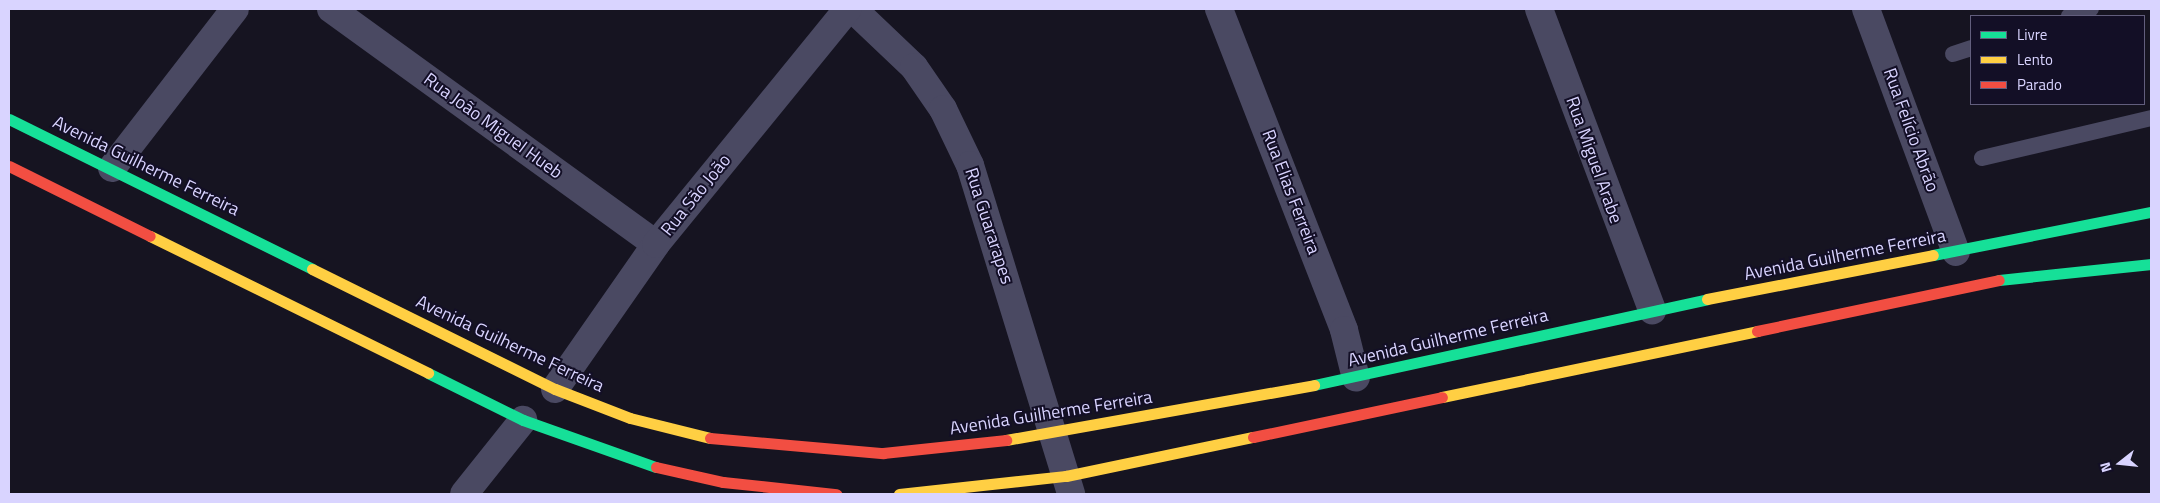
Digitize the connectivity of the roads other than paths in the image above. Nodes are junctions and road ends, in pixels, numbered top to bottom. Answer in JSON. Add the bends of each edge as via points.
{"nodes":[{"id":1,"x":236,"y":9,"type":"edge"},
{"id":2,"x":331,"y":9,"type":"edge"},
{"id":3,"x":848,"y":9,"type":"edge"},
{"id":4,"x":853,"y":9,"type":"edge"},
{"id":5,"x":1219,"y":9,"type":"edge"},
{"id":6,"x":1539,"y":9,"type":"edge"},
{"id":7,"x":1866,"y":9,"type":"edge"},
{"id":8,"x":2091,"y":9,"type":"edge"},
{"id":9,"x":2071,"y":15,"type":"edge"},
{"id":10,"x":1970,"y":48,"type":"edge"},
{"id":11,"x":1953,"y":54,"type":"dead end"},
{"id":12,"x":2151,"y":118,"type":"edge"},
{"id":13,"x":9,"y":119,"type":"edge"},
{"id":14,"x":1982,"y":158,"type":"dead end"},
{"id":15,"x":9,"y":166,"type":"edge"},
{"id":16,"x":112,"y":168,"type":"junction"},
{"id":17,"x":2151,"y":212,"type":"edge"},
{"id":18,"x":656,"y":244,"type":"junction"},
{"id":19,"x":1956,"y":252,"type":"junction"},
{"id":20,"x":2151,"y":264,"type":"edge"},
{"id":21,"x":1652,"y":310,"type":"junction"},
{"id":22,"x":1356,"y":378,"type":"junction"},
{"id":23,"x":555,"y":389,"type":"junction"},
{"id":24,"x":523,"y":420,"type":"junction"},
{"id":25,"x":1054,"y":431,"type":"junction"},
{"id":26,"x":1069,"y":485,"type":"edge"},
{"id":27,"x":464,"y":494,"type":"edge"},
{"id":28,"x":836,"y":494,"type":"edge"},
{"id":29,"x":899,"y":494,"type":"edge"}],
"edges":[{"from":1,"to":16,"type":"street"},
{"from":2,"to":18,"type":"street","name":"Rua João Miguel Hueb"},
{"from":3,"to":18,"type":"street","name":"Rua São João"},
{"from":4,"to":25,"type":"street","name":"Rua Guararapes","via":[[914,67],[943,109],[966,157]]},
{"from":5,"to":22,"type":"street","name":"Rua Elias Ferreira","via":[[1344,330]]},
{"from":6,"to":21,"type":"street","name":"Rua Miguel Arabe"},
{"from":7,"to":19,"type":"street","name":"Rua Felício Abrão"},
{"from":8,"to":9,"type":"lane"},
{"from":10,"to":11,"type":"lane"},
{"from":12,"to":14,"type":"lane"},
{"from":13,"to":16,"type":"main road","name":"Avenida Guilherme Ferreira"},
{"from":15,"to":24,"type":"main road"},
{"from":16,"to":23,"type":"main road","name":"Avenida Guilherme Ferreira"},
{"from":17,"to":19,"type":"main road","name":"Avenida Guilherme Ferreira"},
{"from":18,"to":23,"type":"street","name":"Rua São João"},
{"from":19,"to":21,"type":"main road","name":"Avenida Guilherme Ferreira"},
{"from":20,"to":26,"type":"main road","via":[[2032,273]]},
{"from":21,"to":22,"type":"main road","name":"Avenida Guilherme Ferreira"},
{"from":22,"to":25,"type":"main road","name":"Avenida Guilherme Ferreira"},
{"from":23,"to":25,"type":"main road","name":"Avenida Guilherme Ferreira","via":[[630,418],[707,438],[789,447],[882,453],[973,446]]},
{"from":24,"to":27,"type":"street"},
{"from":24,"to":28,"type":"main road","via":[[642,464],[723,482]]},
{"from":25,"to":26,"type":"street","name":"Rua Guararapes"},
{"from":26,"to":29,"type":"main road"}]}
